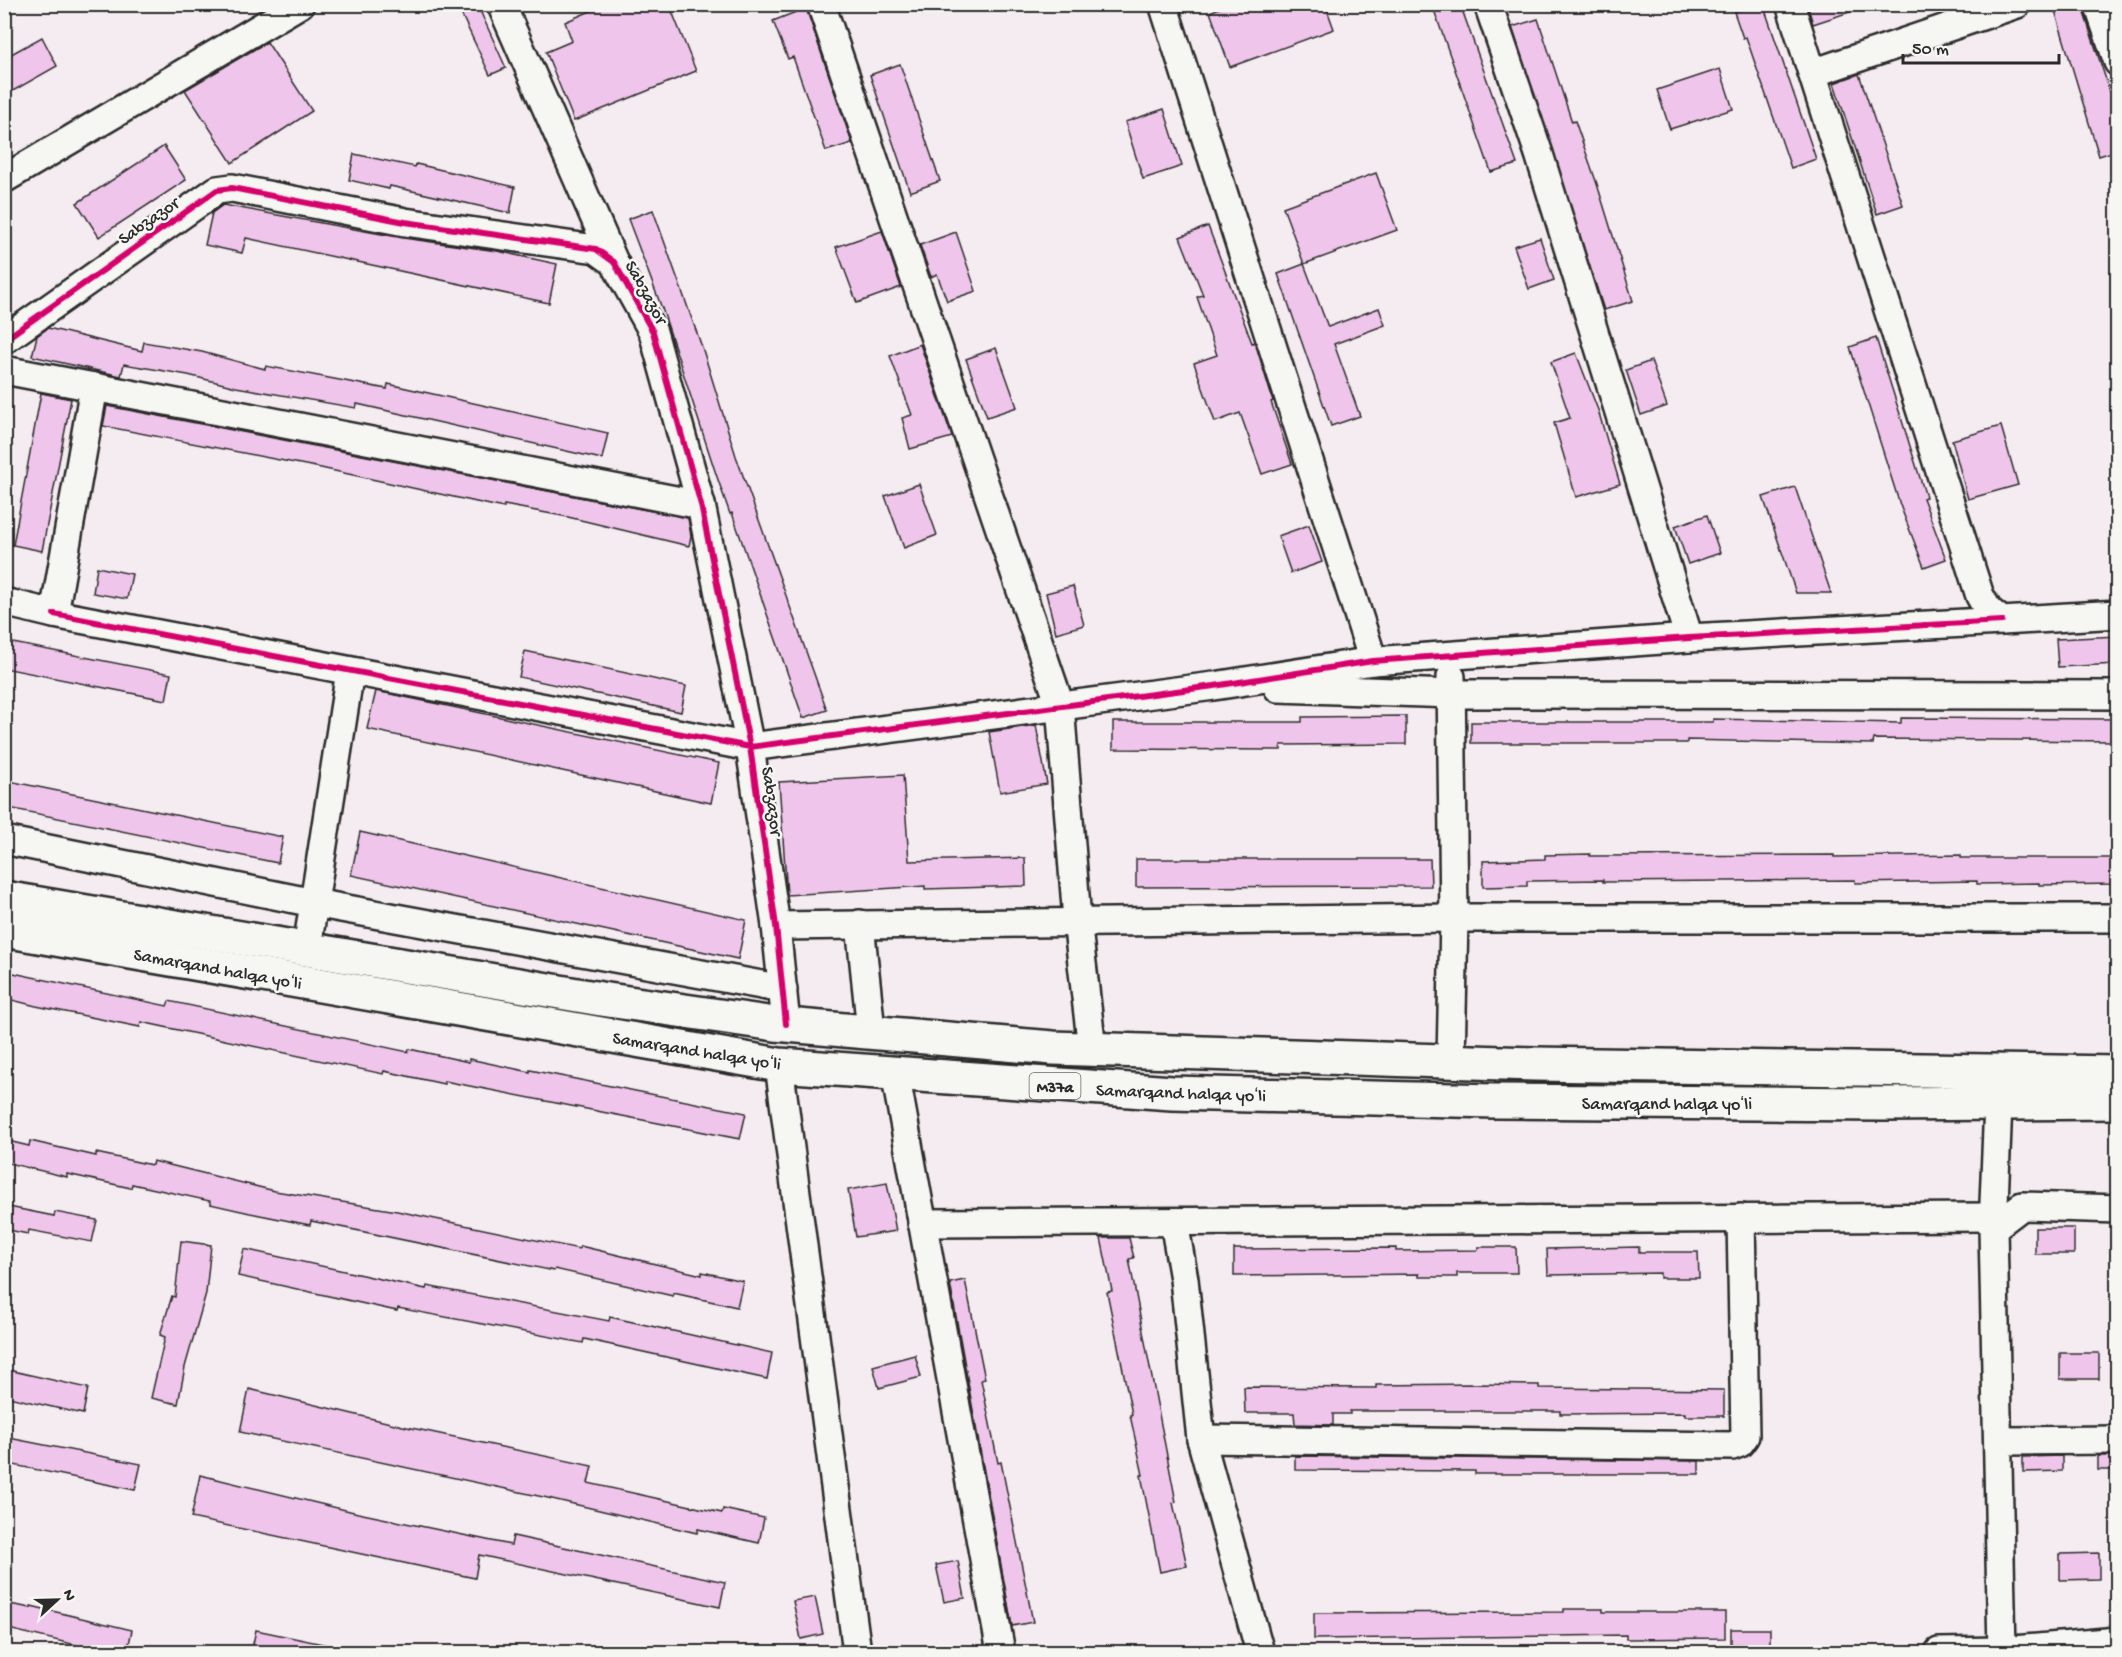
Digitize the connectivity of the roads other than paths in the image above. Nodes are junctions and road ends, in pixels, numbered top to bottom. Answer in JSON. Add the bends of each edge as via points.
{"nodes":[{"id":1,"x":300,"y":4,"type":"edge"},
{"id":2,"x":501,"y":4,"type":"edge"},
{"id":3,"x":821,"y":4,"type":"edge"},
{"id":4,"x":1163,"y":4,"type":"edge"},
{"id":5,"x":1488,"y":4,"type":"edge"},
{"id":6,"x":1790,"y":4,"type":"edge"},
{"id":7,"x":2017,"y":4,"type":"edge"},
{"id":8,"x":2098,"y":4,"type":"edge"},
{"id":9,"x":2118,"y":62,"type":"edge"},
{"id":10,"x":1813,"y":73,"type":"junction"},
{"id":11,"x":4,"y":179,"type":"edge"},
{"id":12,"x":614,"y":262,"type":"junction"},
{"id":13,"x":4,"y":340,"type":"edge"},
{"id":14,"x":4,"y":370,"type":"edge"},
{"id":15,"x":94,"y":387,"type":"junction"},
{"id":16,"x":701,"y":505,"type":"junction"},
{"id":17,"x":4,"y":602,"type":"edge"},
{"id":18,"x":54,"y":614,"type":"junction"},
{"id":19,"x":2118,"y":614,"type":"edge"},
{"id":20,"x":2002,"y":621,"type":"junction"},
{"id":21,"x":1689,"y":638,"type":"junction"},
{"id":22,"x":1449,"y":655,"type":"junction"},
{"id":23,"x":1373,"y":661,"type":"junction"},
{"id":24,"x":350,"y":671,"type":"junction"},
{"id":25,"x":1214,"y":686,"type":"junction"},
{"id":26,"x":1453,"y":694,"type":"junction"},
{"id":27,"x":2118,"y":695,"type":"edge"},
{"id":28,"x":1060,"y":705,"type":"junction"},
{"id":29,"x":750,"y":747,"type":"junction"},
{"id":30,"x":4,"y":840,"type":"edge"},
{"id":31,"x":4,"y":898,"type":"edge"},
{"id":32,"x":314,"y":903,"type":"junction"},
{"id":33,"x":1454,"y":918,"type":"junction"},
{"id":34,"x":2118,"y":918,"type":"edge"},
{"id":35,"x":1077,"y":920,"type":"junction"},
{"id":36,"x":860,"y":924,"type":"junction"},
{"id":37,"x":776,"y":926,"type":"junction"},
{"id":38,"x":4,"y":930,"type":"edge"},
{"id":39,"x":307,"y":948,"type":"junction"},
{"id":40,"x":783,"y":989,"type":"junction"},
{"id":41,"x":786,"y":1024,"type":"junction"},
{"id":42,"x":871,"y":1031,"type":"junction"},
{"id":43,"x":1053,"y":1048,"type":"junction"},
{"id":44,"x":1092,"y":1049,"type":"junction"},
{"id":45,"x":1451,"y":1061,"type":"junction"},
{"id":46,"x":779,"y":1065,"type":"junction"},
{"id":47,"x":2118,"y":1072,"type":"edge"},
{"id":48,"x":895,"y":1073,"type":"junction"},
{"id":49,"x":1047,"y":1085,"type":"junction"},
{"id":50,"x":2118,"y":1102,"type":"edge"},
{"id":51,"x":1998,"y":1103,"type":"junction"},
{"id":52,"x":2118,"y":1209,"type":"edge"},
{"id":53,"x":1741,"y":1218,"type":"junction"},
{"id":54,"x":1174,"y":1222,"type":"junction"},
{"id":55,"x":1993,"y":1222,"type":"junction"},
{"id":56,"x":922,"y":1223,"type":"junction"},
{"id":57,"x":1201,"y":1439,"type":"junction"},
{"id":58,"x":2118,"y":1440,"type":"edge"},
{"id":59,"x":1999,"y":1441,"type":"junction"},
{"id":60,"x":2118,"y":1641,"type":"edge"},
{"id":61,"x":2002,"y":1652,"type":"edge"},
{"id":62,"x":857,"y":1653,"type":"edge"},
{"id":63,"x":1001,"y":1653,"type":"edge"},
{"id":64,"x":1260,"y":1653,"type":"edge"},
{"id":65,"x":1939,"y":1653,"type":"edge"}],
"edges":[{"from":1,"to":11,"type":"street"},
{"from":2,"to":12,"type":"street"},
{"from":3,"to":28,"type":"street"},
{"from":4,"to":23,"type":"street"},
{"from":5,"to":21,"type":"street","via":[[1539,154]]},
{"from":6,"to":10,"type":"street"},
{"from":7,"to":10,"type":"street"},
{"from":8,"to":9,"type":"street"},
{"from":10,"to":20,"type":"street","via":[[1980,596],[1988,610]]},
{"from":12,"to":13,"type":"street","name":"Sabzazor","via":[[596,249],[405,222],[232,188],[217,190]]},
{"from":12,"to":16,"type":"street","name":"Sabzazor","via":[[653,332]]},
{"from":14,"to":15,"type":"street"},
{"from":15,"to":16,"type":"street"},
{"from":15,"to":18,"type":"street"},
{"from":16,"to":29,"type":"street","name":"Sabzazor"},
{"from":17,"to":18,"type":"street"},
{"from":18,"to":24,"type":"street"},
{"from":19,"to":20,"type":"street"},
{"from":20,"to":21,"type":"street"},
{"from":21,"to":22,"type":"street"},
{"from":22,"to":23,"type":"street"},
{"from":22,"to":26,"type":"street"},
{"from":23,"to":25,"type":"street"},
{"from":24,"to":29,"type":"street"},
{"from":24,"to":32,"type":"street"},
{"from":25,"to":26,"type":"street"},
{"from":25,"to":28,"type":"street"},
{"from":26,"to":27,"type":"street"},
{"from":26,"to":33,"type":"street"},
{"from":28,"to":29,"type":"street"},
{"from":28,"to":35,"type":"street"},
{"from":29,"to":37,"type":"street","name":"Sabzazor"},
{"from":30,"to":32,"type":"street"},
{"from":31,"to":39,"type":"highway","name":"Samarqand halqa yoʻli","number":"M37a"},
{"from":32,"to":39,"type":"street"},
{"from":32,"to":40,"type":"street"},
{"from":33,"to":34,"type":"street"},
{"from":33,"to":35,"type":"street"},
{"from":33,"to":45,"type":"street"},
{"from":35,"to":36,"type":"street"},
{"from":35,"to":44,"type":"street"},
{"from":36,"to":37,"type":"street"},
{"from":36,"to":42,"type":"street"},
{"from":37,"to":40,"type":"street","name":"Sabzazor"},
{"from":38,"to":46,"type":"highway","name":"Samarqand halqa yoʻli","number":"M37a"},
{"from":39,"to":41,"type":"highway","name":"Samarqand halqa yoʻli","number":"M37a","via":[[601,999]]},
{"from":40,"to":41,"type":"street","name":"Sabzazor"},
{"from":41,"to":42,"type":"highway","name":"Samarqand halqa yoʻli","number":"M37a"},
{"from":42,"to":43,"type":"highway","name":"Samarqand halqa yoʻli","number":"M37a"},
{"from":43,"to":44,"type":"highway","name":"Samarqand halqa yoʻli","number":"M37a"},
{"from":43,"to":49,"type":"highway"},
{"from":44,"to":45,"type":"highway","name":"Samarqand halqa yoʻli","number":"M37a"},
{"from":45,"to":47,"type":"highway","name":"Samarqand halqa yoʻli","number":"M37a"},
{"from":46,"to":48,"type":"highway","name":"Samarqand halqa yoʻli","number":"M37a"},
{"from":46,"to":62,"type":"street"},
{"from":48,"to":49,"type":"highway","name":"Samarqand halqa yoʻli","number":"M37a"},
{"from":48,"to":56,"type":"street"},
{"from":49,"to":51,"type":"highway","name":"Samarqand halqa yoʻli","number":"M37a","via":[[1172,1093],[1494,1101]]},
{"from":50,"to":51,"type":"highway","name":"Samarqand halqa yoʻli","number":"M37a"},
{"from":51,"to":55,"type":"street"},
{"from":52,"to":55,"type":"street","via":[[2022,1206]]},
{"from":53,"to":54,"type":"street"},
{"from":53,"to":55,"type":"street"},
{"from":53,"to":57,"type":"street","via":[[1745,1436],[1740,1443],[1732,1446]]},
{"from":54,"to":56,"type":"street"},
{"from":54,"to":57,"type":"street"},
{"from":55,"to":59,"type":"street"},
{"from":56,"to":63,"type":"street"},
{"from":57,"to":64,"type":"street"},
{"from":58,"to":59,"type":"street"},
{"from":59,"to":61,"type":"street"},
{"from":60,"to":61,"type":"street"},
{"from":61,"to":65,"type":"street"}]}
